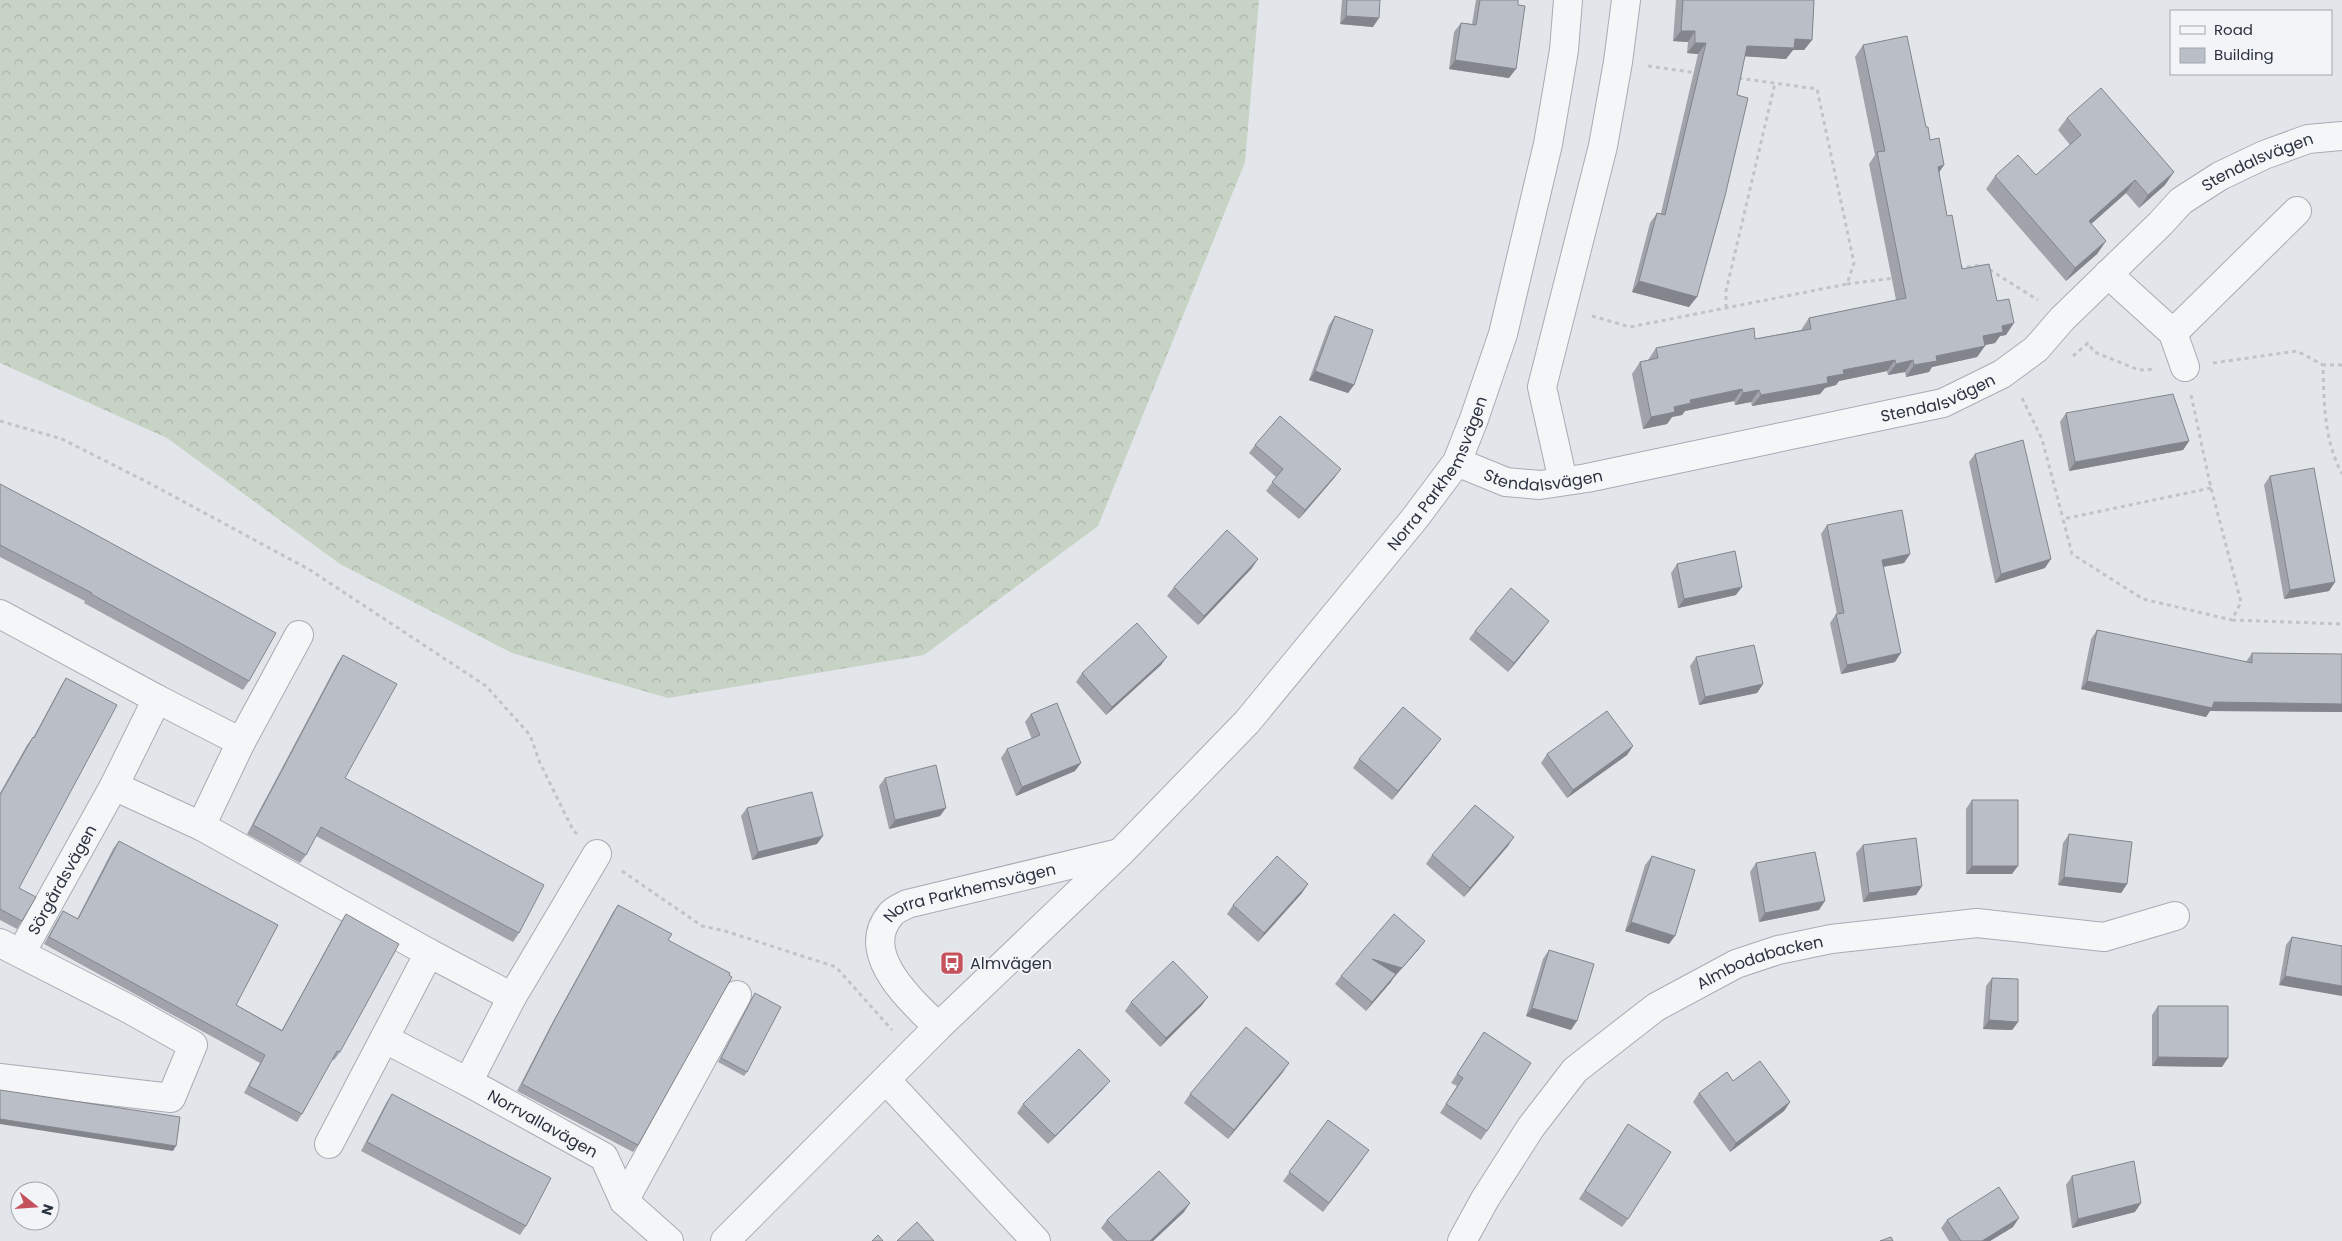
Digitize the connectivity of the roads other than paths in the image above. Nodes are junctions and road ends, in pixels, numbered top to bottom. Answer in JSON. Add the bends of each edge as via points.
{"nodes":[{"id":1,"x":1568,"y":0,"type":"edge"},
{"id":2,"x":1626,"y":0,"type":"edge"},
{"id":3,"x":2342,"y":136,"type":"edge"},
{"id":4,"x":2297,"y":211,"type":"dead end"},
{"id":5,"x":2108,"y":274,"type":"junction"},
{"id":6,"x":2172,"y":333,"type":"junction"},
{"id":7,"x":2185,"y":367,"type":"road end"},
{"id":8,"x":1457,"y":462,"type":"junction"},
{"id":9,"x":1562,"y":481,"type":"junction"},
{"id":10,"x":0,"y":614,"type":"edge"},
{"id":11,"x":299,"y":634,"type":"dead end"},
{"id":12,"x":157,"y":699,"type":"junction"},
{"id":13,"x":241,"y":742,"type":"junction"},
{"id":14,"x":114,"y":786,"type":"junction"},
{"id":15,"x":201,"y":826,"type":"junction"},
{"id":16,"x":1120,"y":853,"type":"junction"},
{"id":17,"x":597,"y":854,"type":"road end"},
{"id":18,"x":2175,"y":916,"type":"dead end"},
{"id":19,"x":10,"y":948,"type":"edge"},
{"id":20,"x":429,"y":953,"type":"junction"},
{"id":21,"x":737,"y":996,"type":"dead end"},
{"id":22,"x":512,"y":997,"type":"junction"},
{"id":23,"x":938,"y":1027,"type":"junction"},
{"id":24,"x":385,"y":1039,"type":"junction"},
{"id":25,"x":0,"y":1078,"type":"edge"},
{"id":26,"x":886,"y":1080,"type":"junction"},
{"id":27,"x":468,"y":1082,"type":"junction"},
{"id":28,"x":329,"y":1144,"type":"dead end"},
{"id":29,"x":624,"y":1201,"type":"junction"},
{"id":30,"x":669,"y":1241,"type":"edge"},
{"id":31,"x":724,"y":1241,"type":"edge"},
{"id":32,"x":1036,"y":1241,"type":"edge"},
{"id":33,"x":1462,"y":1241,"type":"edge"}],
"edges":[{"from":1,"to":8,"type":"street","name":"Norra Parkhemsvägen","via":[[1564,50],[1548,144],[1503,334]]},
{"from":2,"to":9,"type":"street","via":[[1603,146],[1542,387]]},
{"from":3,"to":5,"type":"street","name":"Stendalsvägen","via":[[2308,139],[2220,176],[2181,201]]},
{"from":4,"to":6,"type":"street"},
{"from":5,"to":6,"type":"street"},
{"from":5,"to":9,"type":"street","name":"Stendalsvägen","via":[[2036,349],[2002,374],[1943,403]]},
{"from":6,"to":7,"type":"street"},
{"from":8,"to":9,"type":"street","name":"Stendalsvägen","via":[[1506,482],[1540,485]]},
{"from":8,"to":16,"type":"street","name":"Norra Parkhemsvägen","via":[[1415,518],[1247,722]]},
{"from":10,"to":12,"type":"street"},
{"from":11,"to":13,"type":"street"},
{"from":12,"to":13,"type":"street"},
{"from":12,"to":14,"type":"street","name":"Sörgårdsvägen"},
{"from":13,"to":15,"type":"street"},
{"from":14,"to":15,"type":"street"},
{"from":14,"to":19,"type":"street","name":"Sörgårdsvägen"},
{"from":15,"to":20,"type":"street"},
{"from":16,"to":23,"type":"street","name":"Norra Parkhemsvägen"},
{"from":16,"to":23,"type":"street","name":"Norra Parkhemsvägen","via":[[907,904],[891,913],[880,943],[884,963],[906,995]]},
{"from":17,"to":22,"type":"street"},
{"from":18,"to":33,"type":"street","name":"Almbodabacken","via":[[2104,937],[1977,923],[1831,939],[1778,950],[1736,964],[1656,1007],[1575,1070],[1531,1127]]},
{"from":19,"to":25,"type":"street","via":[[129,1008],[193,1045],[171,1098]]},
{"from":20,"to":22,"type":"street"},
{"from":20,"to":24,"type":"street"},
{"from":21,"to":29,"type":"street"},
{"from":22,"to":27,"type":"street"},
{"from":23,"to":26,"type":"street","name":"Norra Parkhemsvägen"},
{"from":24,"to":27,"type":"street","name":"Norrvallavägen"},
{"from":24,"to":28,"type":"street"},
{"from":26,"to":31,"type":"street","name":"Norra Parkhemsvägen"},
{"from":26,"to":32,"type":"street"},
{"from":27,"to":29,"type":"street","name":"Norrvallavägen","via":[[604,1157]]},
{"from":29,"to":30,"type":"street","name":"Norrvallavägen"}]}
